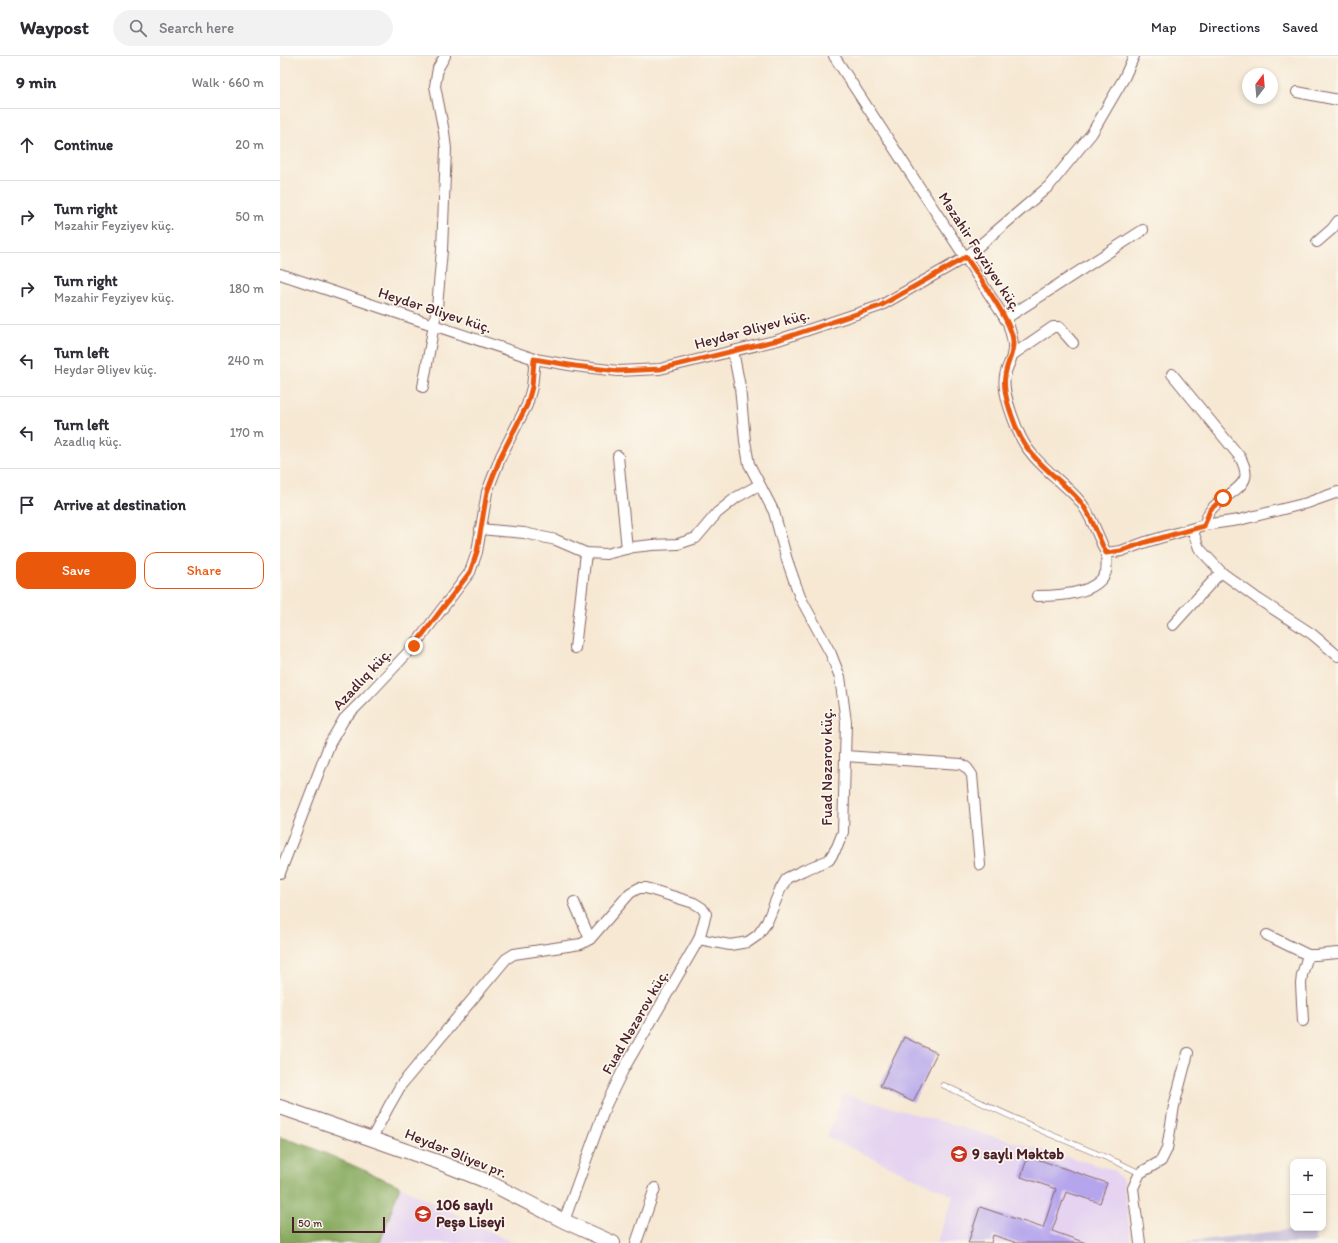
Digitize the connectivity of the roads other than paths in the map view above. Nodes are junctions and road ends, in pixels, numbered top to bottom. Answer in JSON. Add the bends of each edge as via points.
{"nodes":[{"id":1,"x":445,"y":56,"type":"edge"},
{"id":2,"x":834,"y":56,"type":"edge"},
{"id":3,"x":1134,"y":56,"type":"edge"},
{"id":4,"x":1297,"y":92,"type":"dead end"},
{"id":5,"x":1338,"y":100,"type":"edge"},
{"id":6,"x":1338,"y":221,"type":"edge"},
{"id":7,"x":1143,"y":230,"type":"dead end"},
{"id":8,"x":1317,"y":242,"type":"dead end"},
{"id":9,"x":966,"y":257,"type":"junction"},
{"id":10,"x":280,"y":274,"type":"edge"},
{"id":11,"x":1005,"y":319,"type":"junction"},
{"id":12,"x":434,"y":326,"type":"junction"},
{"id":13,"x":1072,"y":343,"type":"dead end"},
{"id":14,"x":733,"y":351,"type":"junction"},
{"id":15,"x":1012,"y":355,"type":"junction"},
{"id":16,"x":534,"y":359,"type":"junction"},
{"id":17,"x":1172,"y":374,"type":"dead end"},
{"id":18,"x":423,"y":387,"type":"dead end"},
{"id":19,"x":618,"y":456,"type":"dead end"},
{"id":20,"x":759,"y":485,"type":"junction"},
{"id":21,"x":1338,"y":492,"type":"edge"},
{"id":22,"x":1204,"y":526,"type":"junction"},
{"id":23,"x":480,"y":529,"type":"junction"},
{"id":24,"x":1192,"y":529,"type":"junction"},
{"id":25,"x":627,"y":549,"type":"junction"},
{"id":26,"x":586,"y":553,"type":"junction"},
{"id":27,"x":1106,"y":553,"type":"junction"},
{"id":28,"x":1221,"y":572,"type":"junction"},
{"id":29,"x":1037,"y":596,"type":"dead end"},
{"id":30,"x":1173,"y":625,"type":"dead end"},
{"id":31,"x":575,"y":648,"type":"dead end"},
{"id":32,"x":1338,"y":656,"type":"edge"},
{"id":33,"x":845,"y":756,"type":"junction"},
{"id":34,"x":980,"y":865,"type":"dead end"},
{"id":35,"x":280,"y":873,"type":"edge"},
{"id":36,"x":574,"y":902,"type":"dead end"},
{"id":37,"x":1267,"y":935,"type":"dead end"},
{"id":38,"x":590,"y":939,"type":"junction"},
{"id":39,"x":699,"y":939,"type":"junction"},
{"id":40,"x":1338,"y":953,"type":"edge"},
{"id":41,"x":1308,"y":955,"type":"junction"},
{"id":42,"x":1303,"y":1021,"type":"dead end"},
{"id":43,"x":1188,"y":1053,"type":"dead end"},
{"id":44,"x":943,"y":1085,"type":"dead end"},
{"id":45,"x":280,"y":1107,"type":"edge"},
{"id":46,"x":372,"y":1138,"type":"junction"},
{"id":47,"x":1140,"y":1173,"type":"junction"},
{"id":48,"x":655,"y":1188,"type":"dead end"},
{"id":49,"x":564,"y":1221,"type":"junction"},
{"id":50,"x":613,"y":1243,"type":"edge"},
{"id":51,"x":636,"y":1243,"type":"edge"},
{"id":52,"x":1140,"y":1243,"type":"edge"}],
"edges":[{"from":1,"to":12,"type":"street","via":[[438,68],[435,86],[446,149],[442,250]]},
{"from":2,"to":9,"type":"street","name":"Məzahir Feyziyev küç."},
{"from":3,"to":9,"type":"street","name":"Heydər Əliyev küç.","via":[[1092,133],[1049,186]]},
{"from":4,"to":5,"type":"street"},
{"from":6,"to":8,"type":"street"},
{"from":7,"to":11,"type":"street"},
{"from":9,"to":11,"type":"street","name":"Məzahir Feyziyev küç."},
{"from":9,"to":14,"type":"street","name":"Heydər Əliyev küç.","via":[[880,306],[778,340]]},
{"from":10,"to":12,"type":"street","name":"Heydər Əliyev küç."},
{"from":11,"to":15,"type":"street","name":"Məzahir Feyziyev küç.","via":[[1013,340]]},
{"from":12,"to":16,"type":"street","name":"Heydər Əliyev küç."},
{"from":12,"to":18,"type":"street"},
{"from":13,"to":15,"type":"street","via":[[1059,327],[1053,327]]},
{"from":14,"to":16,"type":"street","name":"Heydər Əliyev küç.","via":[[660,369],[618,371]]},
{"from":14,"to":20,"type":"street","name":"Fuad Nəzərov küç.","via":[[740,387],[748,464]]},
{"from":15,"to":27,"type":"street","name":"Məzahir Feyziyev küç.","via":[[1005,375],[1004,389],[1024,445],[1079,500]]},
{"from":16,"to":23,"type":"street","name":"Azadlıq küç.","via":[[532,387],[527,405],[501,456],[487,492]]},
{"from":17,"to":22,"type":"street","via":[[1240,457],[1245,469],[1245,478],[1239,487],[1210,510]]},
{"from":19,"to":25,"type":"street"},
{"from":20,"to":25,"type":"street","via":[[717,513],[696,538],[678,544]]},
{"from":20,"to":33,"type":"street","name":"Fuad Nəzərov küç.","via":[[774,512],[800,597],[831,654],[840,677],[846,722]]},
{"from":21,"to":22,"type":"street","via":[[1307,503]]},
{"from":22,"to":24,"type":"street"},
{"from":23,"to":26,"type":"street","via":[[524,533],[556,540]]},
{"from":23,"to":35,"type":"street","name":"Azadlıq küç.","via":[[477,552],[470,572],[414,646],[344,719],[330,743]]},
{"from":24,"to":27,"type":"street","via":[[1121,551]]},
{"from":24,"to":28,"type":"street","via":[[1199,548]]},
{"from":25,"to":26,"type":"street","via":[[606,554]]},
{"from":26,"to":31,"type":"street"},
{"from":27,"to":29,"type":"street","via":[[1106,573],[1101,581],[1084,590],[1062,596]]},
{"from":28,"to":30,"type":"street"},
{"from":28,"to":32,"type":"street","via":[[1312,634]]},
{"from":33,"to":34,"type":"street","via":[[961,764],[967,768],[972,775]]},
{"from":33,"to":39,"type":"street","name":"Fuad Nəzərov küç.","via":[[843,832],[829,860],[787,878],[767,922],[758,935],[748,942],[730,945]]},
{"from":36,"to":38,"type":"street"},
{"from":37,"to":41,"type":"street"},
{"from":38,"to":39,"type":"street","via":[[630,893],[639,888],[646,888],[694,903],[702,908],[706,914]]},
{"from":38,"to":46,"type":"street","via":[[581,944],[514,954],[506,960],[401,1085]]},
{"from":39,"to":49,"type":"street","name":"Fuad Nəzərov küç.","via":[[606,1105]]},
{"from":40,"to":41,"type":"street"},
{"from":41,"to":42,"type":"street","via":[[1302,975]]},
{"from":43,"to":47,"type":"street","via":[[1174,1106],[1167,1148],[1161,1161]]},
{"from":44,"to":47,"type":"lane"},
{"from":45,"to":46,"type":"main road","name":"Heydər Əliyev pr."},
{"from":46,"to":49,"type":"main road","name":"Heydər Əliyev pr.","via":[[484,1180]]},
{"from":47,"to":52,"type":"street","via":[[1133,1188]]},
{"from":48,"to":51,"type":"street"},
{"from":49,"to":50,"type":"main road","name":"Heydər Əliyev pr."}]}
